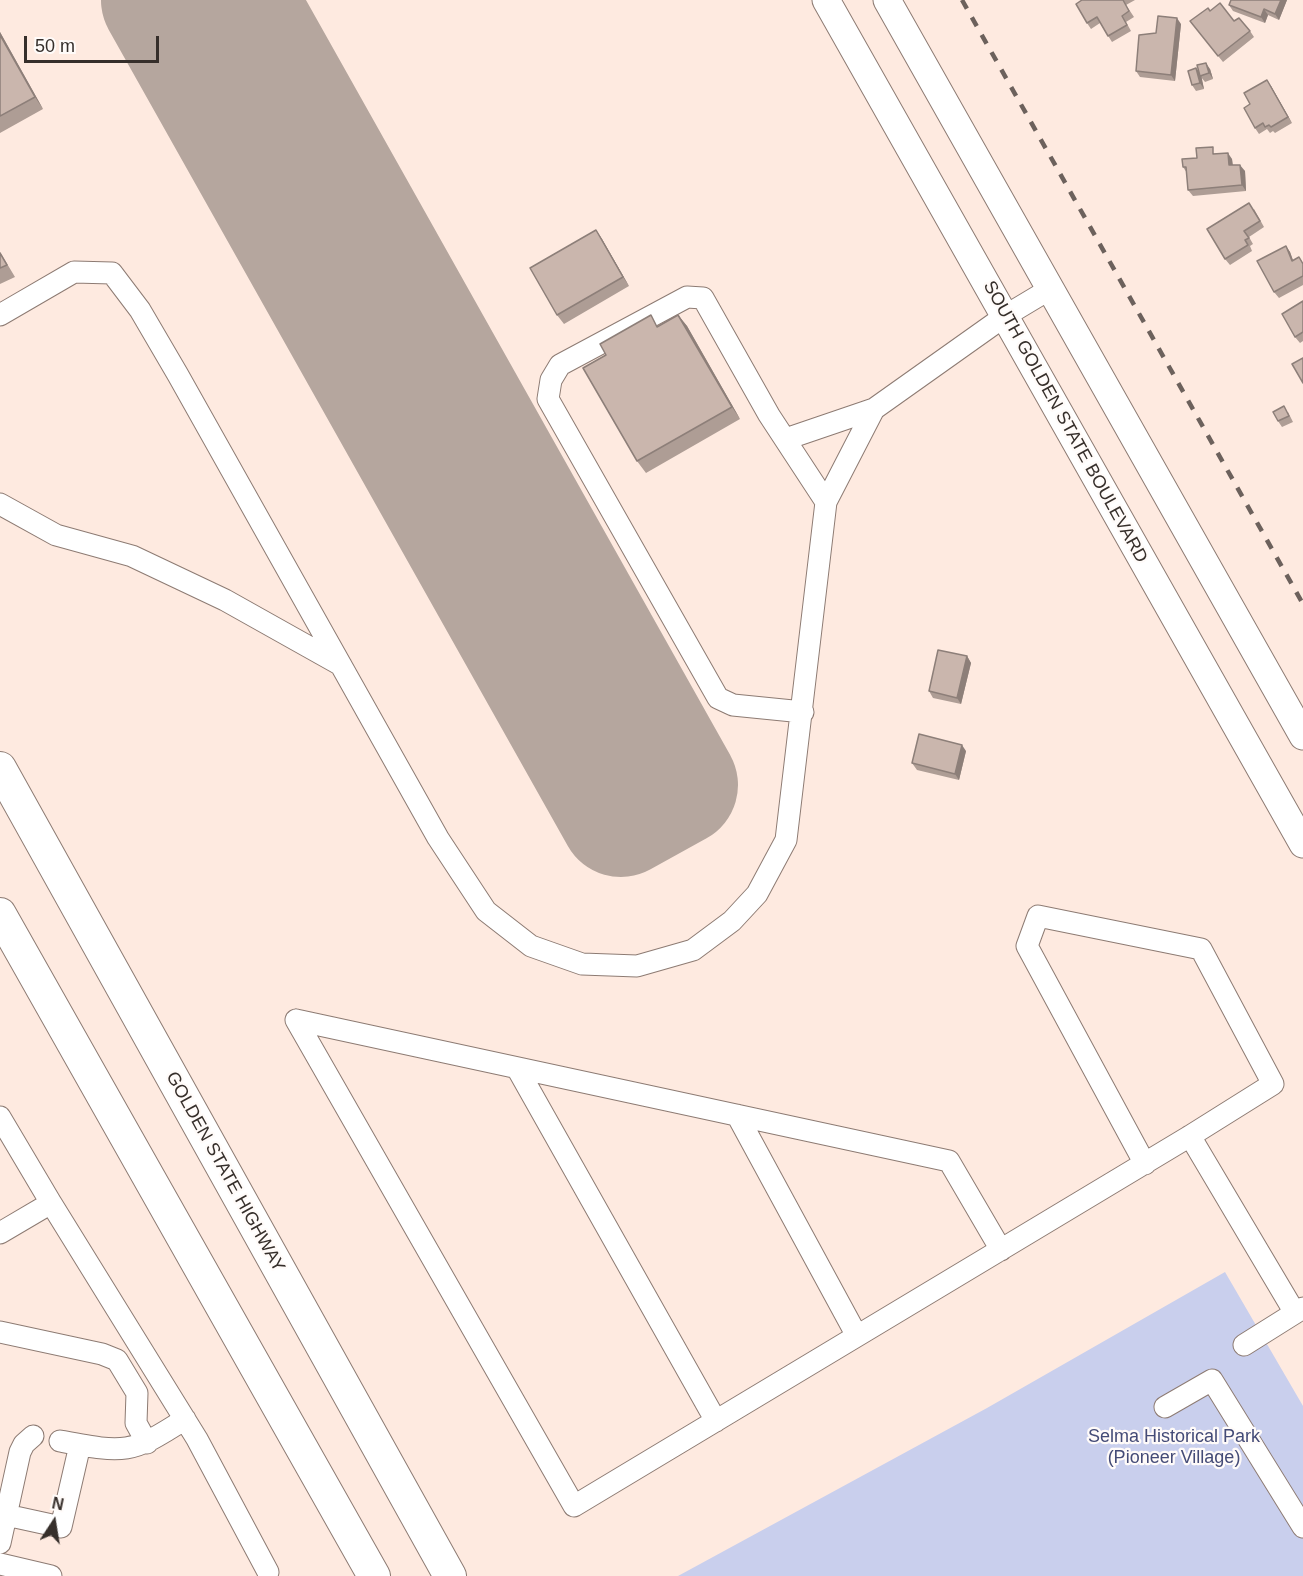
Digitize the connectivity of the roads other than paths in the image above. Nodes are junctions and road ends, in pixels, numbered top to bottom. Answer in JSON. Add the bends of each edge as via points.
{"nodes":[{"id":1,"x":826,"y":0,"type":"edge"},
{"id":2,"x":887,"y":0,"type":"edge"},
{"id":3,"x":1050,"y":289,"type":"junction"},
{"id":4,"x":0,"y":315,"type":"edge"},
{"id":5,"x":1005,"y":316,"type":"junction"},
{"id":6,"x":874,"y":409,"type":"junction"},
{"id":7,"x":786,"y":439,"type":"junction"},
{"id":8,"x":826,"y":502,"type":"junction"},
{"id":9,"x":0,"y":504,"type":"edge"},
{"id":10,"x":342,"y":665,"type":"junction"},
{"id":11,"x":803,"y":712,"type":"junction"},
{"id":12,"x":1303,"y":736,"type":"edge"},
{"id":13,"x":0,"y":768,"type":"edge"},
{"id":14,"x":1303,"y":844,"type":"edge"},
{"id":15,"x":0,"y":914,"type":"edge"},
{"id":16,"x":517,"y":1068,"type":"junction"},
{"id":17,"x":737,"y":1115,"type":"junction"},
{"id":18,"x":0,"y":1117,"type":"edge"},
{"id":19,"x":1191,"y":1137,"type":"junction"},
{"id":20,"x":1145,"y":1164,"type":"junction"},
{"id":21,"x":51,"y":1203,"type":"junction"},
{"id":22,"x":0,"y":1233,"type":"edge"},
{"id":23,"x":1001,"y":1250,"type":"junction"},
{"id":24,"x":1299,"y":1310,"type":"edge"},
{"id":25,"x":0,"y":1332,"type":"edge"},
{"id":26,"x":857,"y":1336,"type":"junction"},
{"id":27,"x":1244,"y":1345,"type":"dead end"},
{"id":28,"x":1164,"y":1407,"type":"dead end"},
{"id":29,"x":185,"y":1419,"type":"junction"},
{"id":30,"x":716,"y":1421,"type":"junction"},
{"id":31,"x":33,"y":1436,"type":"dead end"},
{"id":32,"x":147,"y":1443,"type":"junction"},
{"id":33,"x":1303,"y":1527,"type":"edge"},
{"id":34,"x":2,"y":1530,"type":"edge"},
{"id":35,"x":0,"y":1564,"type":"edge"},
{"id":36,"x":268,"y":1572,"type":"dead end"},
{"id":37,"x":51,"y":1576,"type":"edge"},
{"id":38,"x":372,"y":1576,"type":"edge"},
{"id":39,"x":450,"y":1576,"type":"edge"}],
"edges":[{"from":1,"to":5,"type":"main road","name":"SOUTH GOLDEN STATE BOULEVARD"},
{"from":2,"to":3,"type":"main road"},
{"from":3,"to":5,"type":"lane"},
{"from":3,"to":12,"type":"main road"},
{"from":4,"to":10,"type":"lane","via":[[74,272],[112,273],[140,310]]},
{"from":5,"to":6,"type":"lane"},
{"from":5,"to":14,"type":"main road","name":"SOUTH GOLDEN STATE BOULEVARD"},
{"from":6,"to":7,"type":"lane"},
{"from":6,"to":8,"type":"lane"},
{"from":7,"to":8,"type":"lane"},
{"from":7,"to":11,"type":"lane","via":[[704,298],[687,297],[560,365],[551,380],[548,399],[718,698],[733,705]]},
{"from":8,"to":11,"type":"lane"},
{"from":9,"to":10,"type":"lane","via":[[56,535],[132,556],[225,600]]},
{"from":10,"to":11,"type":"lane","via":[[438,838],[486,911],[531,945],[582,964],[637,966],[693,950],[732,921],[751,901],[786,840]]},
{"from":13,"to":39,"type":"highway","name":"GOLDEN STATE HIGHWAY"},
{"from":15,"to":38,"type":"highway"},
{"from":16,"to":17,"type":"lane"},
{"from":16,"to":30,"type":"lane"},
{"from":16,"to":30,"type":"lane","via":[[296,1020],[574,1506]]},
{"from":17,"to":23,"type":"lane","via":[[949,1161]]},
{"from":17,"to":26,"type":"lane"},
{"from":18,"to":21,"type":"lane"},
{"from":19,"to":20,"type":"lane"},
{"from":19,"to":20,"type":"lane","via":[[1273,1084],[1201,950],[1038,916],[1027,946]]},
{"from":19,"to":24,"type":"lane"},
{"from":20,"to":23,"type":"lane"},
{"from":21,"to":22,"type":"lane"},
{"from":21,"to":29,"type":"lane"},
{"from":23,"to":26,"type":"lane"},
{"from":24,"to":27,"type":"lane"},
{"from":25,"to":32,"type":"lane","via":[[117,1360],[137,1393],[136,1423]]},
{"from":26,"to":30,"type":"lane"},
{"from":28,"to":33,"type":"lane","via":[[1212,1380]]},
{"from":29,"to":32,"type":"lane"},
{"from":29,"to":36,"type":"lane"},
{"from":31,"to":34,"type":"lane","via":[[20,1452]]},
{"from":32,"to":34,"type":"lane","via":[[110,1450],[70,1443],[61,1527]]},
{"from":35,"to":37,"type":"lane"}]}
